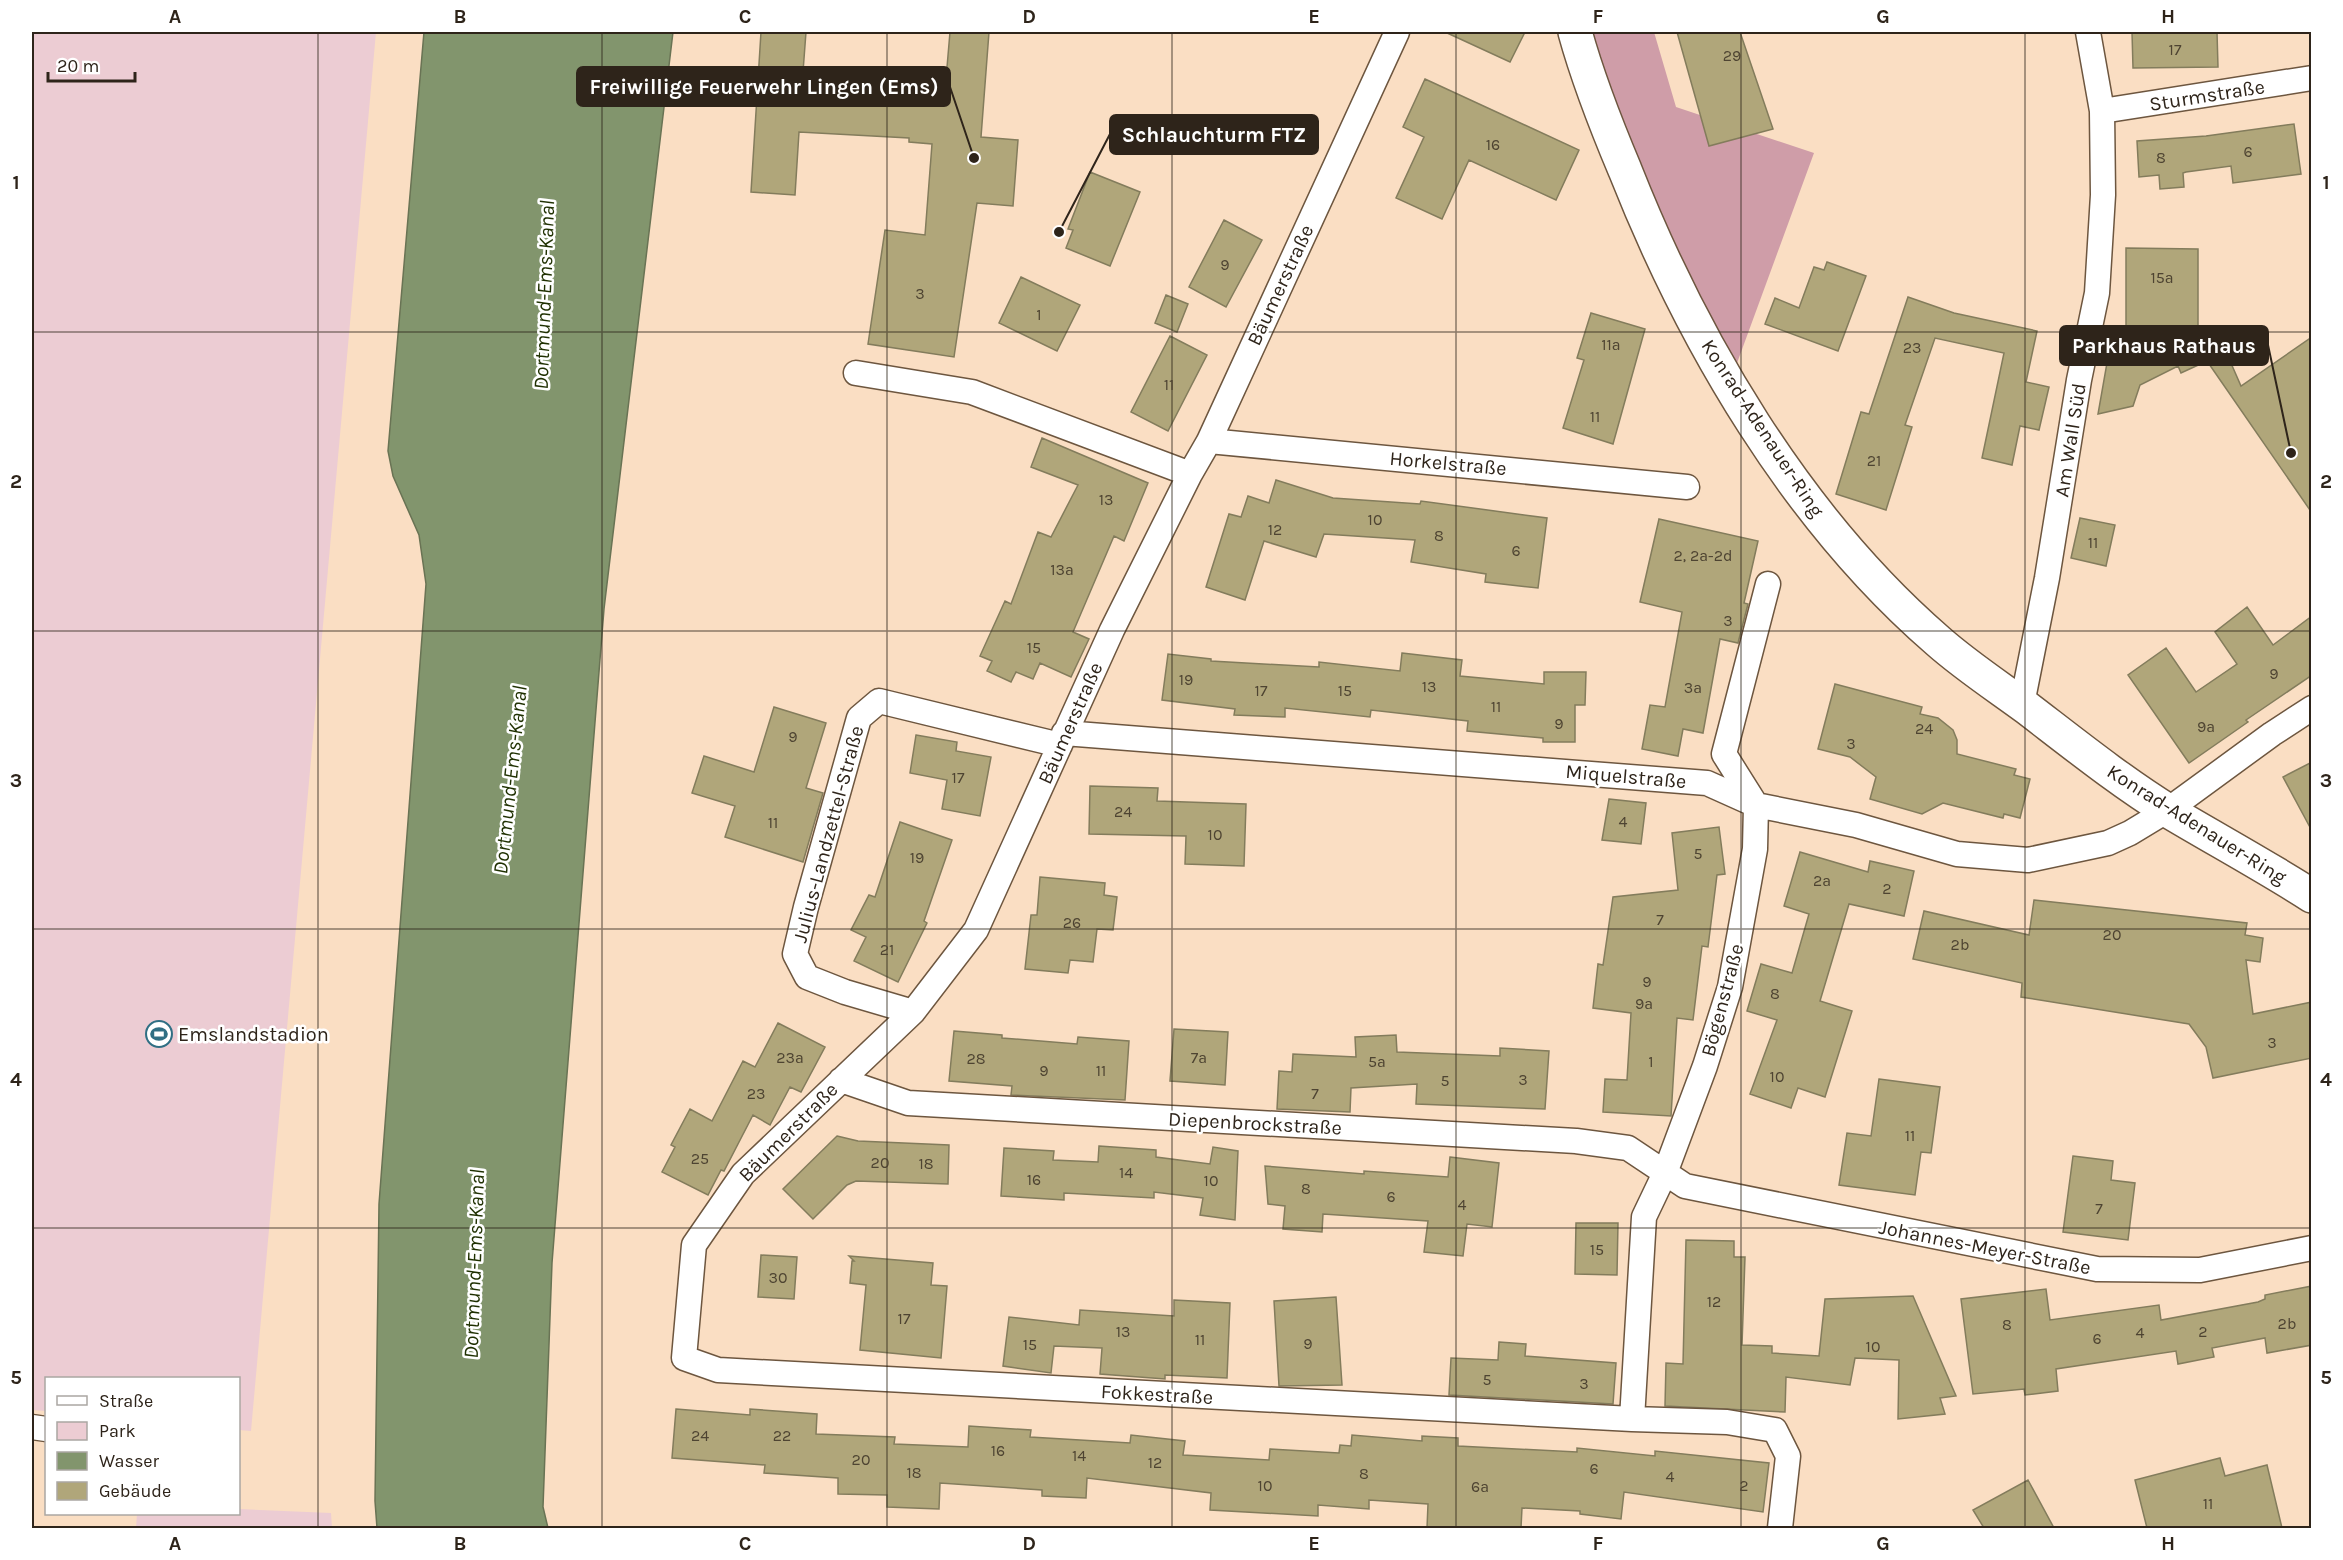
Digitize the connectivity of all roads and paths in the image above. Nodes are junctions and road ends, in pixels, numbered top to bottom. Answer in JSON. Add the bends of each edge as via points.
{"nodes":[{"id":1,"x":1397,"y":32,"type":"edge"},
{"id":2,"x":1575,"y":32,"type":"edge"},
{"id":3,"x":2088,"y":32,"type":"edge"},
{"id":4,"x":2312,"y":78,"type":"edge"},
{"id":5,"x":2102,"y":111,"type":"junction"},
{"id":6,"x":856,"y":373,"type":"dead end"},
{"id":7,"x":1209,"y":441,"type":"junction"},
{"id":8,"x":1190,"y":474,"type":"junction"},
{"id":9,"x":1687,"y":487,"type":"dead end"},
{"id":10,"x":1768,"y":584,"type":"dead end"},
{"id":11,"x":2022,"y":704,"type":"junction"},
{"id":12,"x":2312,"y":708,"type":"edge"},
{"id":13,"x":1062,"y":739,"type":"junction"},
{"id":14,"x":1756,"y":805,"type":"junction"},
{"id":15,"x":2168,"y":810,"type":"junction"},
{"id":16,"x":2312,"y":896,"type":"edge"},
{"id":17,"x":913,"y":1012,"type":"junction"},
{"id":18,"x":841,"y":1080,"type":"junction"},
{"id":19,"x":1665,"y":1173,"type":"junction"},
{"id":20,"x":2312,"y":1248,"type":"edge"},
{"id":21,"x":684,"y":1358,"type":"joint"},
{"id":22,"x":1632,"y":1419,"type":"junction"},
{"id":23,"x":1780,"y":1528,"type":"edge"}],
"edges":[{"from":1,"to":7,"type":"street","name":"Bäumerstraße"},
{"from":2,"to":11,"type":"main road","name":"Konrad-Adenauer-Ring","via":[[1651,236],[1707,347],[1765,439],[1812,507],[1871,576],[1938,642]]},
{"from":3,"to":5,"type":"street","name":"Am Wall Süd"},
{"from":4,"to":5,"type":"street","name":"Sturmstraße"},
{"from":5,"to":11,"type":"street","name":"Am Wall Süd","via":[[2103,195],[2097,293]]},
{"from":6,"to":8,"type":"street","via":[[972,392]]},
{"from":7,"to":8,"type":"street","name":"Bäumerstraße"},
{"from":7,"to":9,"type":"street","name":"Horkelstraße"},
{"from":8,"to":13,"type":"street","name":"Bäumerstraße"},
{"from":10,"to":14,"type":"street","via":[[1724,754]]},
{"from":11,"to":15,"type":"main road","name":"Konrad-Adenauer-Ring","via":[[2113,774]]},
{"from":12,"to":15,"type":"street","name":"Miquelstraße"},
{"from":13,"to":14,"type":"street","name":"Miquelstraße","via":[[1707,783]]},
{"from":13,"to":17,"type":"street","name":"Bäumerstraße","via":[[976,930]]},
{"from":13,"to":17,"type":"street","name":"Julius-Landzettel-Straße","via":[[879,701],[859,718],[795,954],[807,977]]},
{"from":14,"to":15,"type":"street","name":"Miquelstraße","via":[[1856,825],[1957,854],[2028,860],[2108,843]]},
{"from":14,"to":19,"type":"street","name":"Bögenstraße","via":[[1755,849],[1730,987]]},
{"from":15,"to":16,"type":"main road","name":"Konrad-Adenauer-Ring"},
{"from":17,"to":18,"type":"street","name":"Bäumerstraße"},
{"from":18,"to":19,"type":"street","name":"Diepenbrockstraße","via":[[908,1104],[1576,1141],[1628,1148]]},
{"from":18,"to":21,"type":"street","name":"Bäumerstraße","via":[[743,1174],[693,1245]]},
{"from":19,"to":20,"type":"street","name":"Johannes-Meyer-Straße","via":[[1685,1186],[2097,1269],[2200,1270]]},
{"from":19,"to":22,"type":"street","name":"Bögenstraße","via":[[1644,1216]]},
{"from":21,"to":22,"type":"street","name":"Fokkestraße","via":[[718,1370]]},
{"from":22,"to":23,"type":"street","name":"Fokkestraße","via":[[1727,1422],[1775,1430],[1788,1456]]}]}
